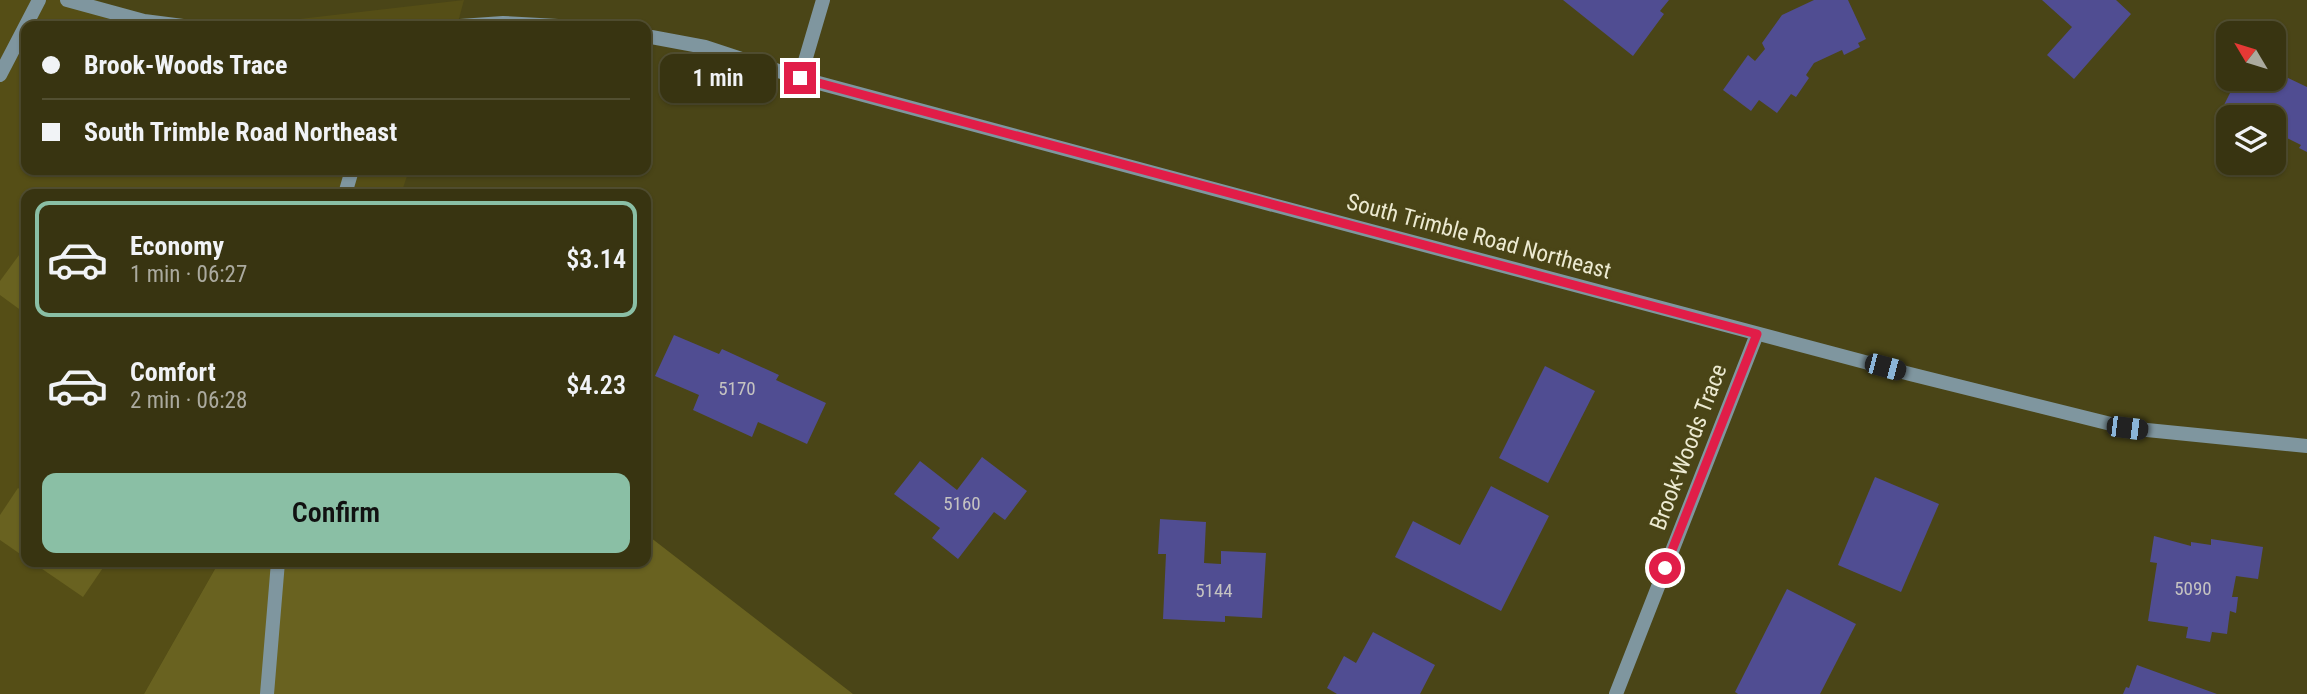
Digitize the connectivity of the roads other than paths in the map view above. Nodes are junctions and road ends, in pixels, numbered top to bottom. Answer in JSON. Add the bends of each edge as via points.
{"nodes":[{"id":1,"x":39,"y":0,"type":"edge"},
{"id":2,"x":66,"y":0,"type":"edge"},
{"id":3,"x":823,"y":0,"type":"edge"},
{"id":4,"x":28,"y":21,"type":"edge"},
{"id":5,"x":144,"y":21,"type":"edge"},
{"id":6,"x":21,"y":35,"type":"edge"},
{"id":7,"x":651,"y":37,"type":"edge"},
{"id":8,"x":0,"y":75,"type":"edge"},
{"id":9,"x":800,"y":78,"type":"junction"},
{"id":10,"x":1757,"y":334,"type":"junction"},
{"id":11,"x":2307,"y":446,"type":"edge"},
{"id":12,"x":278,"y":567,"type":"edge"},
{"id":13,"x":267,"y":694,"type":"edge"},
{"id":14,"x":1616,"y":694,"type":"edge"}],
"edges":[{"from":1,"to":4,"type":"street"},
{"from":2,"to":5,"type":"street"},
{"from":3,"to":9,"type":"street"},
{"from":6,"to":8,"type":"street"},
{"from":7,"to":9,"type":"street","name":"South Trimble Road Northeast","via":[[705,47]]},
{"from":9,"to":10,"type":"street","name":"South Trimble Road Northeast"},
{"from":10,"to":11,"type":"street","name":"South Trimble Road Northeast","via":[[2127,428]]},
{"from":10,"to":14,"type":"street","name":"Brook-Woods Trace"},
{"from":12,"to":13,"type":"street"}]}
